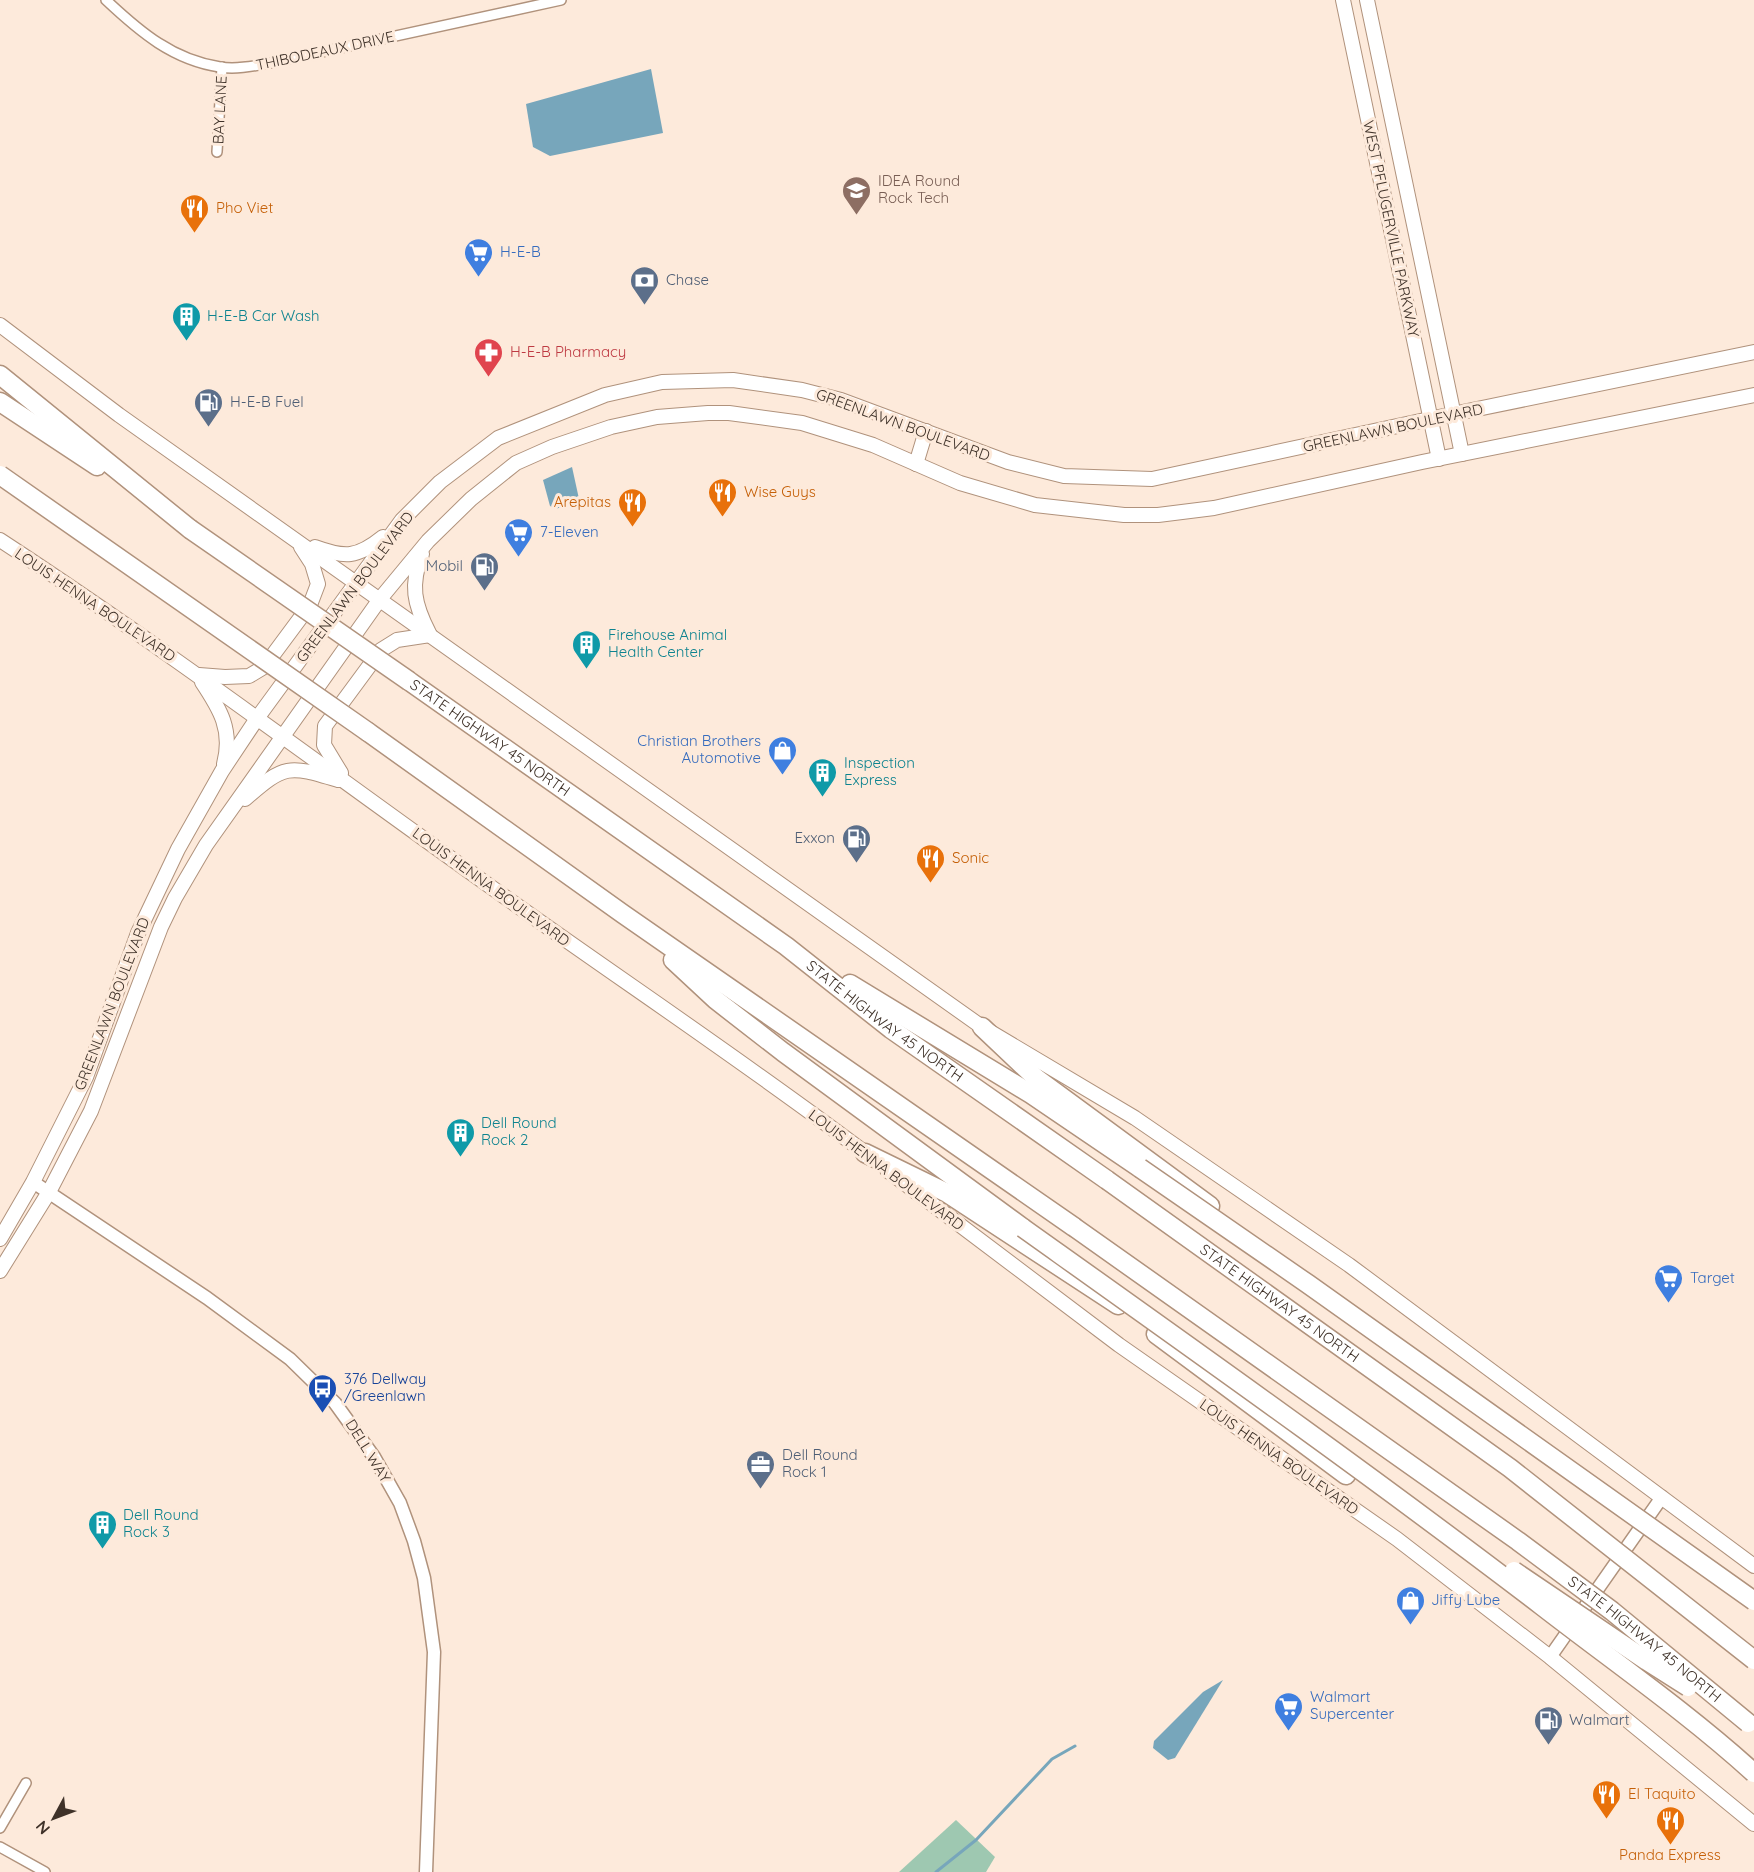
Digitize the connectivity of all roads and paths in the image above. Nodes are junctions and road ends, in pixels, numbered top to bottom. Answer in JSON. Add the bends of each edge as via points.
{"nodes":[{"id":1,"x":561,"y":0,"type":"edge"},
{"id":2,"x":1343,"y":0,"type":"edge"},
{"id":3,"x":1367,"y":0,"type":"edge"},
{"id":4,"x":108,"y":1,"type":"edge"},
{"id":5,"x":1372,"y":25,"type":"junction"},
{"id":6,"x":1349,"y":30,"type":"junction"},
{"id":7,"x":222,"y":68,"type":"junction"},
{"id":8,"x":217,"y":152,"type":"dead end"},
{"id":9,"x":0,"y":325,"type":"edge"},
{"id":10,"x":1754,"y":352,"type":"edge"},
{"id":11,"x":0,"y":375,"type":"edge"},
{"id":12,"x":1754,"y":395,"type":"edge"},
{"id":13,"x":0,"y":402,"type":"edge"},
{"id":14,"x":1453,"y":414,"type":"junction"},
{"id":15,"x":1431,"y":419,"type":"junction"},
{"id":16,"x":926,"y":431,"type":"junction"},
{"id":17,"x":1462,"y":454,"type":"junction"},
{"id":18,"x":1439,"y":459,"type":"junction"},
{"id":19,"x":916,"y":464,"type":"junction"},
{"id":20,"x":0,"y":475,"type":"edge"},
{"id":21,"x":0,"y":480,"type":"edge"},
{"id":22,"x":46,"y":507,"type":"junction"},
{"id":23,"x":402,"y":520,"type":"junction"},
{"id":24,"x":190,"y":529,"type":"junction"},
{"id":25,"x":0,"y":540,"type":"edge"},
{"id":26,"x":296,"y":540,"type":"junction"},
{"id":27,"x":428,"y":541,"type":"junction"},
{"id":28,"x":356,"y":582,"type":"junction"},
{"id":29,"x":380,"y":599,"type":"junction"},
{"id":30,"x":430,"y":635,"type":"junction"},
{"id":31,"x":197,"y":675,"type":"junction"},
{"id":32,"x":258,"y":717,"type":"junction"},
{"id":33,"x":283,"y":735,"type":"junction"},
{"id":34,"x":222,"y":771,"type":"junction"},
{"id":35,"x":347,"y":783,"type":"junction"},
{"id":36,"x":230,"y":813,"type":"junction"},
{"id":37,"x":159,"y":885,"type":"junction"},
{"id":38,"x":623,"y":914,"type":"junction"},
{"id":39,"x":161,"y":927,"type":"junction"},
{"id":40,"x":786,"y":946,"type":"junction"},
{"id":41,"x":982,"y":1027,"type":"junction"},
{"id":42,"x":865,"y":1153,"type":"junction"},
{"id":43,"x":33,"y":1182,"type":"junction"},
{"id":44,"x":49,"y":1192,"type":"junction"},
{"id":45,"x":0,"y":1239,"type":"edge"},
{"id":46,"x":1269,"y":1250,"type":"dead end"},
{"id":47,"x":1284,"y":1261,"type":"dead end"},
{"id":48,"x":0,"y":1271,"type":"edge"},
{"id":49,"x":1142,"y":1322,"type":"dead end"},
{"id":50,"x":1156,"y":1334,"type":"dead end"},
{"id":51,"x":1662,"y":1497,"type":"junction"},
{"id":52,"x":1754,"y":1566,"type":"edge"},
{"id":53,"x":1754,"y":1601,"type":"edge"},
{"id":54,"x":1754,"y":1615,"type":"edge"},
{"id":55,"x":1550,"y":1657,"type":"junction"},
{"id":56,"x":1754,"y":1660,"type":"edge"},
{"id":57,"x":1751,"y":1726,"type":"edge"},
{"id":58,"x":1754,"y":1773,"type":"edge"},
{"id":59,"x":26,"y":1783,"type":"dead end"},
{"id":60,"x":1754,"y":1824,"type":"edge"},
{"id":61,"x":0,"y":1828,"type":"edge"},
{"id":62,"x":0,"y":1847,"type":"edge"},
{"id":63,"x":45,"y":1872,"type":"edge"},
{"id":64,"x":426,"y":1872,"type":"edge"}],
"edges":[{"from":1,"to":7,"type":"street","name":"THIBODEAUX DRIVE","via":[[276,62]]},
{"from":2,"to":6,"type":"main road","name":"WEST PFLUGERVILLE PARKWAY"},
{"from":3,"to":5,"type":"main road","name":"WEST PFLUGERVILLE PARKWAY"},
{"from":4,"to":7,"type":"street","name":"THIBODEAUX DRIVE","via":[[157,44]]},
{"from":5,"to":6,"type":"main road"},
{"from":5,"to":14,"type":"main road","name":"WEST PFLUGERVILLE PARKWAY"},
{"from":6,"to":15,"type":"main road","name":"WEST PFLUGERVILLE PARKWAY"},
{"from":7,"to":8,"type":"street","name":"BAY LANE"},
{"from":9,"to":26,"type":"main road"},
{"from":10,"to":14,"type":"main road","name":"GREENLAWN BOULEVARD"},
{"from":11,"to":24,"type":"highway"},
{"from":12,"to":17,"type":"main road","name":"GREENLAWN BOULEVARD"},
{"from":13,"to":24,"type":"highway","name":"STATE HIGHWAY 45 NORTH"},
{"from":14,"to":15,"type":"main road","name":"GREENLAWN BOULEVARD"},
{"from":14,"to":17,"type":"main road","name":"WEST PFLUGERVILLE PARKWAY"},
{"from":15,"to":16,"type":"main road","name":"GREENLAWN BOULEVARD","via":[[1152,479],[1064,476],[1008,462]]},
{"from":15,"to":18,"type":"main road","name":"WEST PFLUGERVILLE PARKWAY"},
{"from":16,"to":19,"type":"main road"},
{"from":16,"to":23,"type":"main road","name":"GREENLAWN BOULEVARD","via":[[802,390],[733,380],[662,382],[605,395],[498,438],[440,482]]},
{"from":17,"to":18,"type":"main road","name":"GREENLAWN BOULEVARD"},
{"from":18,"to":19,"type":"main road","name":"GREENLAWN BOULEVARD","via":[[1214,507],[1158,515],[1035,505],[960,483]]},
{"from":19,"to":27,"type":"main road","name":"GREENLAWN BOULEVARD","via":[[873,445],[802,423],[729,413],[657,417],[611,427],[516,463]]},
{"from":20,"to":22,"type":"highway","name":"STATE HIGHWAY 45 NORTH","bridge":true},
{"from":21,"to":22,"type":"highway","bridge":true},
{"from":22,"to":38,"type":"highway","name":"STATE HIGHWAY 45 NORTH","bridge":true},
{"from":23,"to":26,"type":"main road","via":[[367,550],[349,555]]},
{"from":23,"to":28,"type":"main road","name":"GREENLAWN BOULEVARD"},
{"from":24,"to":40,"type":"highway","name":"STATE HIGHWAY 45 NORTH","bridge":true},
{"from":25,"to":31,"type":"main road","name":"LOUIS HENNA BOULEVARD"},
{"from":26,"to":28,"type":"main road"},
{"from":26,"to":31,"type":"main road","via":[[312,564],[318,584],[304,614],[264,667],[249,676]]},
{"from":27,"to":29,"type":"main road","name":"GREENLAWN BOULEVARD"},
{"from":27,"to":30,"type":"main road","via":[[415,572],[415,593]]},
{"from":28,"to":29,"type":"main road"},
{"from":28,"to":32,"type":"main road","name":"GREENLAWN BOULEVARD"},
{"from":29,"to":30,"type":"main road"},
{"from":29,"to":33,"type":"main road","name":"GREENLAWN BOULEVARD"},
{"from":30,"to":35,"type":"main road","via":[[397,640],[381,650],[325,726],[324,745]]},
{"from":30,"to":41,"type":"main road"},
{"from":31,"to":32,"type":"main road","name":"LOUIS HENNA BOULEVARD"},
{"from":31,"to":34,"type":"main road","via":[[220,708],[226,725]]},
{"from":32,"to":33,"type":"main road","name":"LOUIS HENNA BOULEVARD"},
{"from":32,"to":34,"type":"main road","name":"GREENLAWN BOULEVARD"},
{"from":33,"to":35,"type":"main road","name":"LOUIS HENNA BOULEVARD"},
{"from":33,"to":36,"type":"main road","name":"GREENLAWN BOULEVARD"},
{"from":34,"to":37,"type":"main road","name":"GREENLAWN BOULEVARD"},
{"from":35,"to":36,"type":"main road","via":[[303,770],[289,770],[269,778]]},
{"from":35,"to":42,"type":"main road","name":"LOUIS HENNA BOULEVARD"},
{"from":36,"to":39,"type":"main road","name":"GREENLAWN BOULEVARD","via":[[190,870]]},
{"from":37,"to":39,"type":"main road","via":[[154,915]]},
{"from":37,"to":43,"type":"main road","name":"GREENLAWN BOULEVARD","via":[[86,1077]]},
{"from":38,"to":57,"type":"highway","name":"STATE HIGHWAY 45 NORTH","bridge":true,"via":[[1518,1541],[1612,1611]]},
{"from":38,"to":58,"type":"highway","bridge":true,"via":[[716,1000],[783,1052],[1451,1537]]},
{"from":39,"to":44,"type":"main road","name":"GREENLAWN BOULEVARD","via":[[91,1111]]},
{"from":40,"to":53,"type":"highway","bridge":true,"via":[[1031,1094],[1308,1284]]},
{"from":40,"to":56,"type":"highway","name":"STATE HIGHWAY 45 NORTH","bridge":true,"via":[[891,1029],[1510,1468]]},
{"from":41,"to":46,"type":"highway","via":[[1036,1078]]},
{"from":41,"to":51,"type":"main road","via":[[1135,1118],[1349,1265]]},
{"from":42,"to":49,"type":"highway","via":[[947,1193]]},
{"from":42,"to":55,"type":"main road","name":"LOUIS HENNA BOULEVARD","via":[[1119,1345],[1396,1539]]},
{"from":43,"to":44,"type":"street","name":"DELL WAY"},
{"from":43,"to":45,"type":"main road","name":"GREENLAWN BOULEVARD"},
{"from":44,"to":48,"type":"main road","name":"GREENLAWN BOULEVARD"},
{"from":44,"to":64,"type":"street","name":"DELL WAY","via":[[290,1359],[347,1417],[400,1503],[424,1578],[434,1652]]},
{"from":47,"to":54,"type":"highway","bridge":true,"via":[[1425,1360]]},
{"from":50,"to":57,"type":"highway","bridge":true,"via":[[1346,1474],[1486,1553],[1647,1662]]},
{"from":51,"to":52,"type":"main road"},
{"from":51,"to":55,"type":"street"},
{"from":55,"to":60,"type":"main road","name":"LOUIS HENNA BOULEVARD"},
{"from":59,"to":61,"type":"street"},
{"from":62,"to":63,"type":"street"}]}
